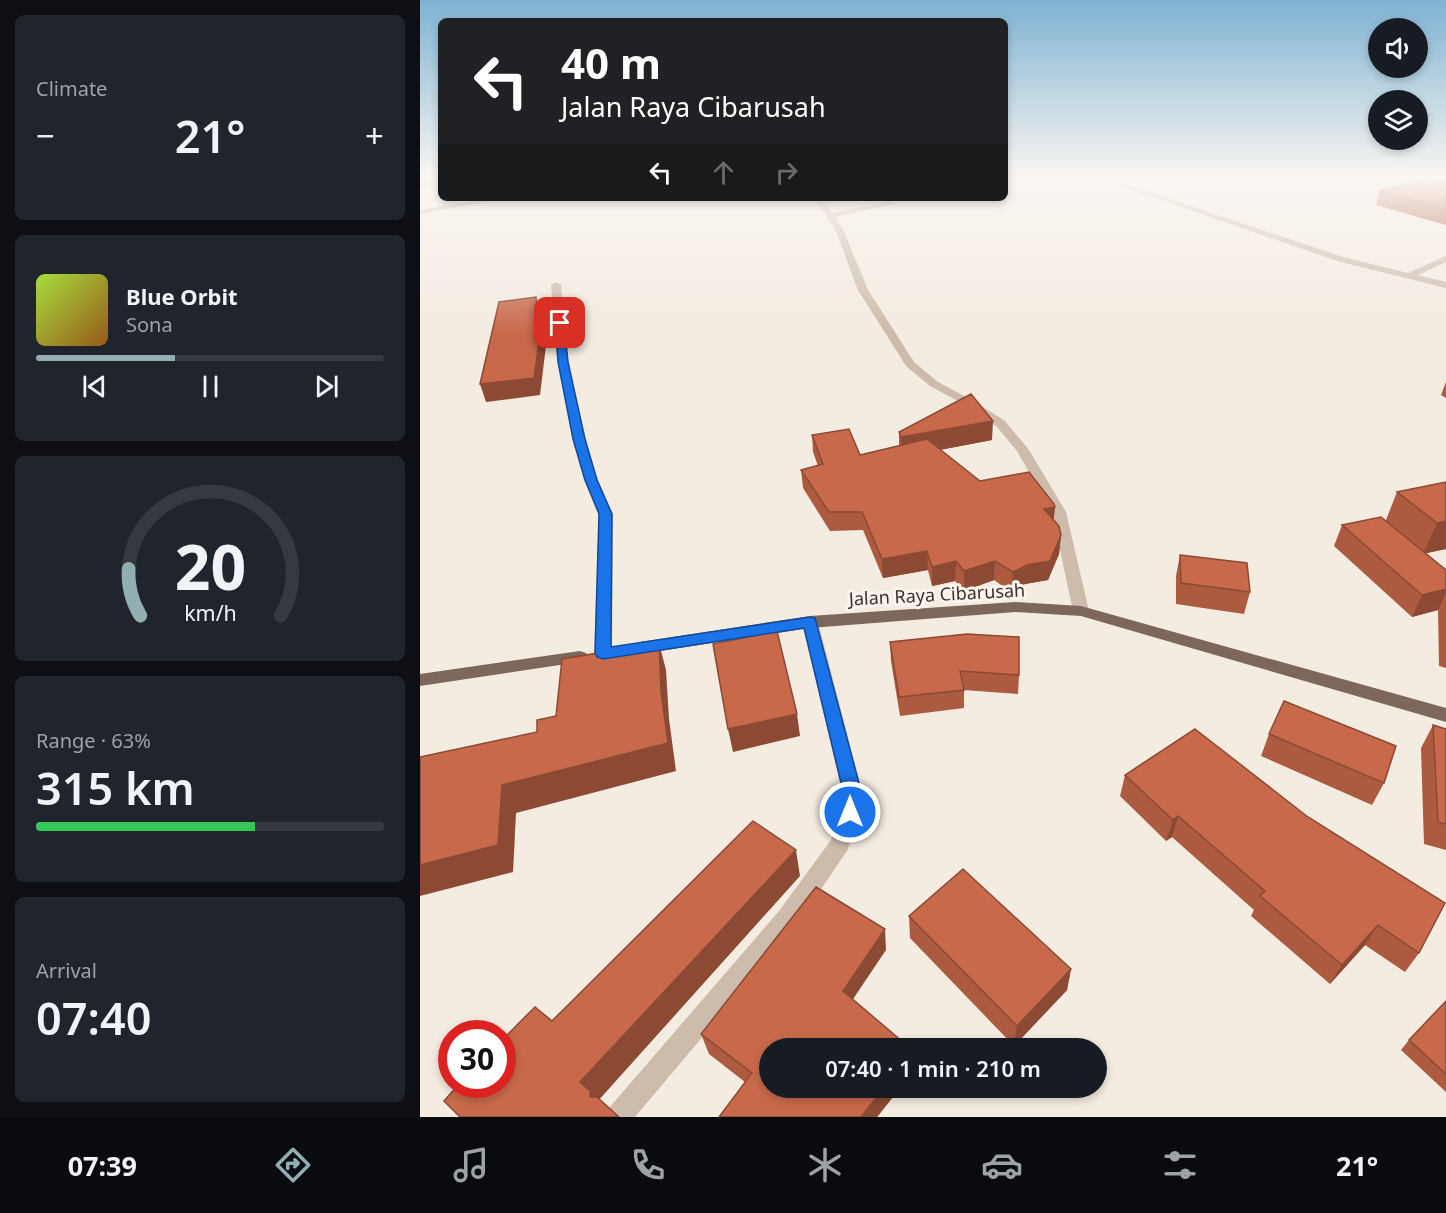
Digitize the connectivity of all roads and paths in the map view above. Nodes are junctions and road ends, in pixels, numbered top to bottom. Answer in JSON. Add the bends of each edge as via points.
{"nodes":[{"id":1,"x":839,"y":228,"type":"edge"},
{"id":2,"x":1247,"y":228,"type":"edge"},
{"id":3,"x":1446,"y":259,"type":"edge"},
{"id":4,"x":1407,"y":277,"type":"junction"},
{"id":5,"x":556,"y":285,"type":"dead end"},
{"id":6,"x":1446,"y":285,"type":"edge"},
{"id":7,"x":1081,"y":611,"type":"junction"},
{"id":8,"x":810,"y":622,"type":"junction"},
{"id":9,"x":614,"y":652,"type":"junction"},
{"id":10,"x":420,"y":680,"type":"edge"},
{"id":11,"x":1446,"y":715,"type":"edge"},
{"id":12,"x":618,"y":1117,"type":"edge"}],
"edges":[{"from":1,"to":7,"type":"street","via":[[863,290],[910,364],[934,384],[1001,424],[1023,450],[1059,512]]},
{"from":2,"to":4,"type":"street"},
{"from":3,"to":4,"type":"street"},
{"from":4,"to":6,"type":"street"},
{"from":5,"to":9,"type":"street","via":[[563,362],[579,439],[606,514]]},
{"from":7,"to":8,"type":"main road","name":"Jalan Raya Cibarusah","via":[[1015,607]]},
{"from":7,"to":11,"type":"main road","name":"Jalan Raya Cibarusah"},
{"from":8,"to":9,"type":"main road","name":"Jalan Raya Cibarusah"},
{"from":8,"to":12,"type":"street","via":[[851,787],[850,812],[840,844],[786,919]]},
{"from":9,"to":10,"type":"main road","name":"Jalan Raya Cibarusah"}]}
